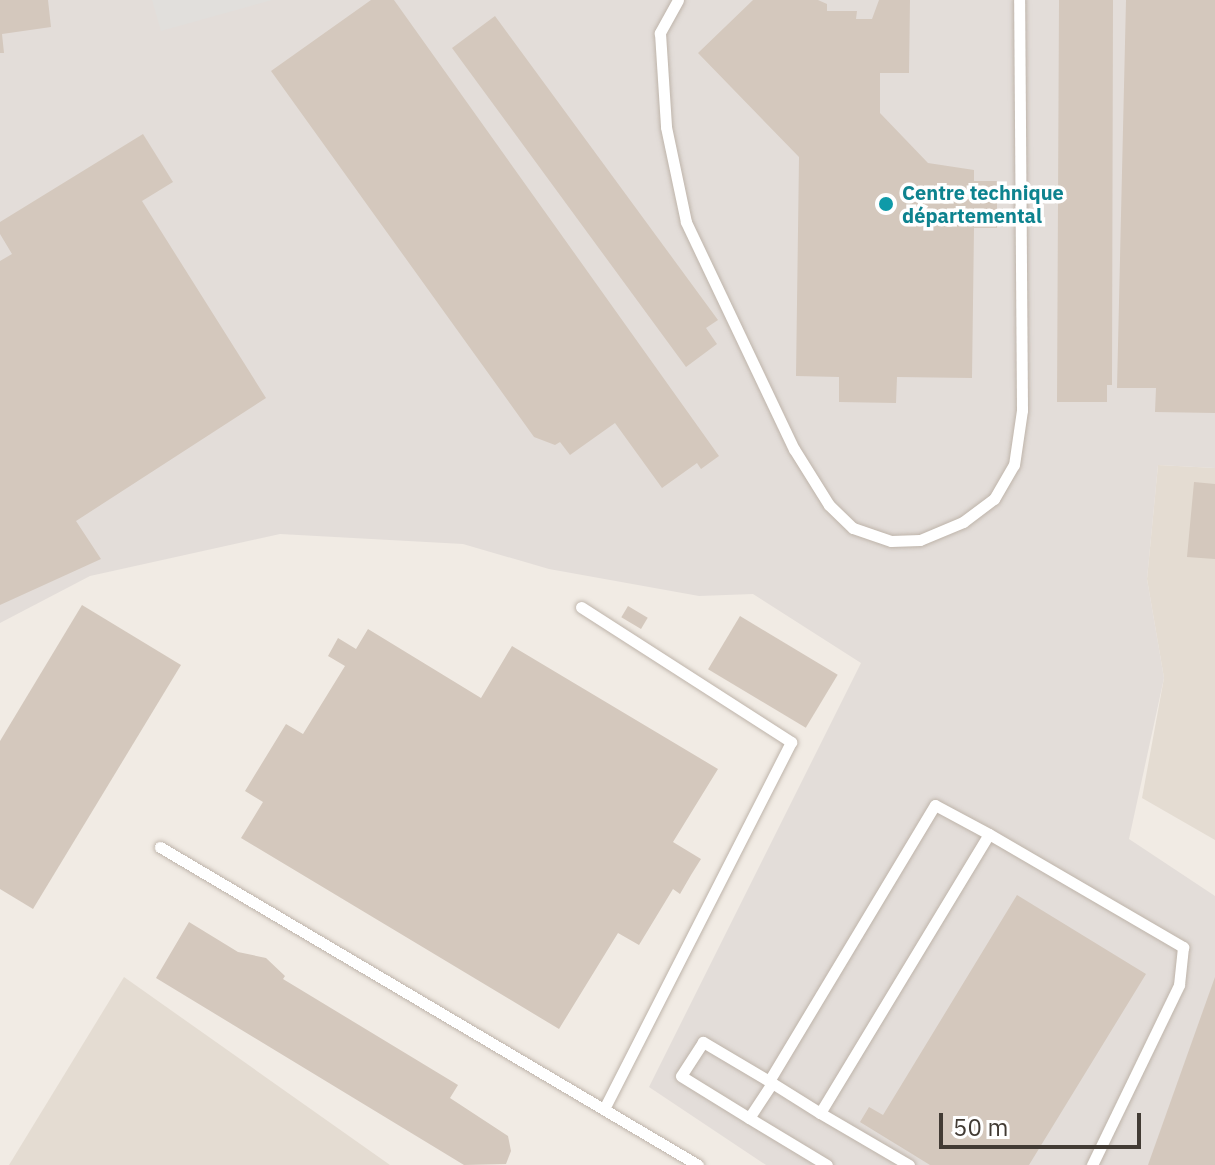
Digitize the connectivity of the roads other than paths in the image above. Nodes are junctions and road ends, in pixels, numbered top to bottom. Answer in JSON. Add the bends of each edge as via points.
{"nodes":[{"id":1,"x":678,"y":0,"type":"edge"},
{"id":2,"x":1019,"y":0,"type":"edge"},
{"id":3,"x":581,"y":607,"type":"dead end"},
{"id":4,"x":989,"y":834,"type":"junction"},
{"id":5,"x":160,"y":847,"type":"dead end"},
{"id":6,"x":770,"y":1082,"type":"junction"},
{"id":7,"x":605,"y":1107,"type":"junction"},
{"id":8,"x":820,"y":1113,"type":"junction"},
{"id":9,"x":749,"y":1118,"type":"junction"},
{"id":10,"x":698,"y":1165,"type":"edge"},
{"id":11,"x":827,"y":1165,"type":"edge"},
{"id":12,"x":909,"y":1165,"type":"edge"},
{"id":13,"x":1092,"y":1165,"type":"edge"}],
"edges":[{"from":1,"to":2,"type":"lane","via":[[660,33],[666,127],[686,222],[794,449],[829,505],[853,528],[891,541],[920,540],[963,522],[994,499],[1014,465],[1022,410]]},
{"from":3,"to":7,"type":"lane","via":[[791,742]]},
{"from":4,"to":6,"type":"lane","via":[[935,805]]},
{"from":4,"to":8,"type":"lane"},
{"from":4,"to":13,"type":"lane","via":[[1183,947],[1179,985]]},
{"from":5,"to":7,"type":"lane"},
{"from":6,"to":8,"type":"lane"},
{"from":6,"to":9,"type":"lane"},
{"from":6,"to":9,"type":"lane","via":[[703,1042],[681,1076]]},
{"from":7,"to":10,"type":"lane"},
{"from":8,"to":12,"type":"lane"},
{"from":9,"to":11,"type":"lane"}]}
